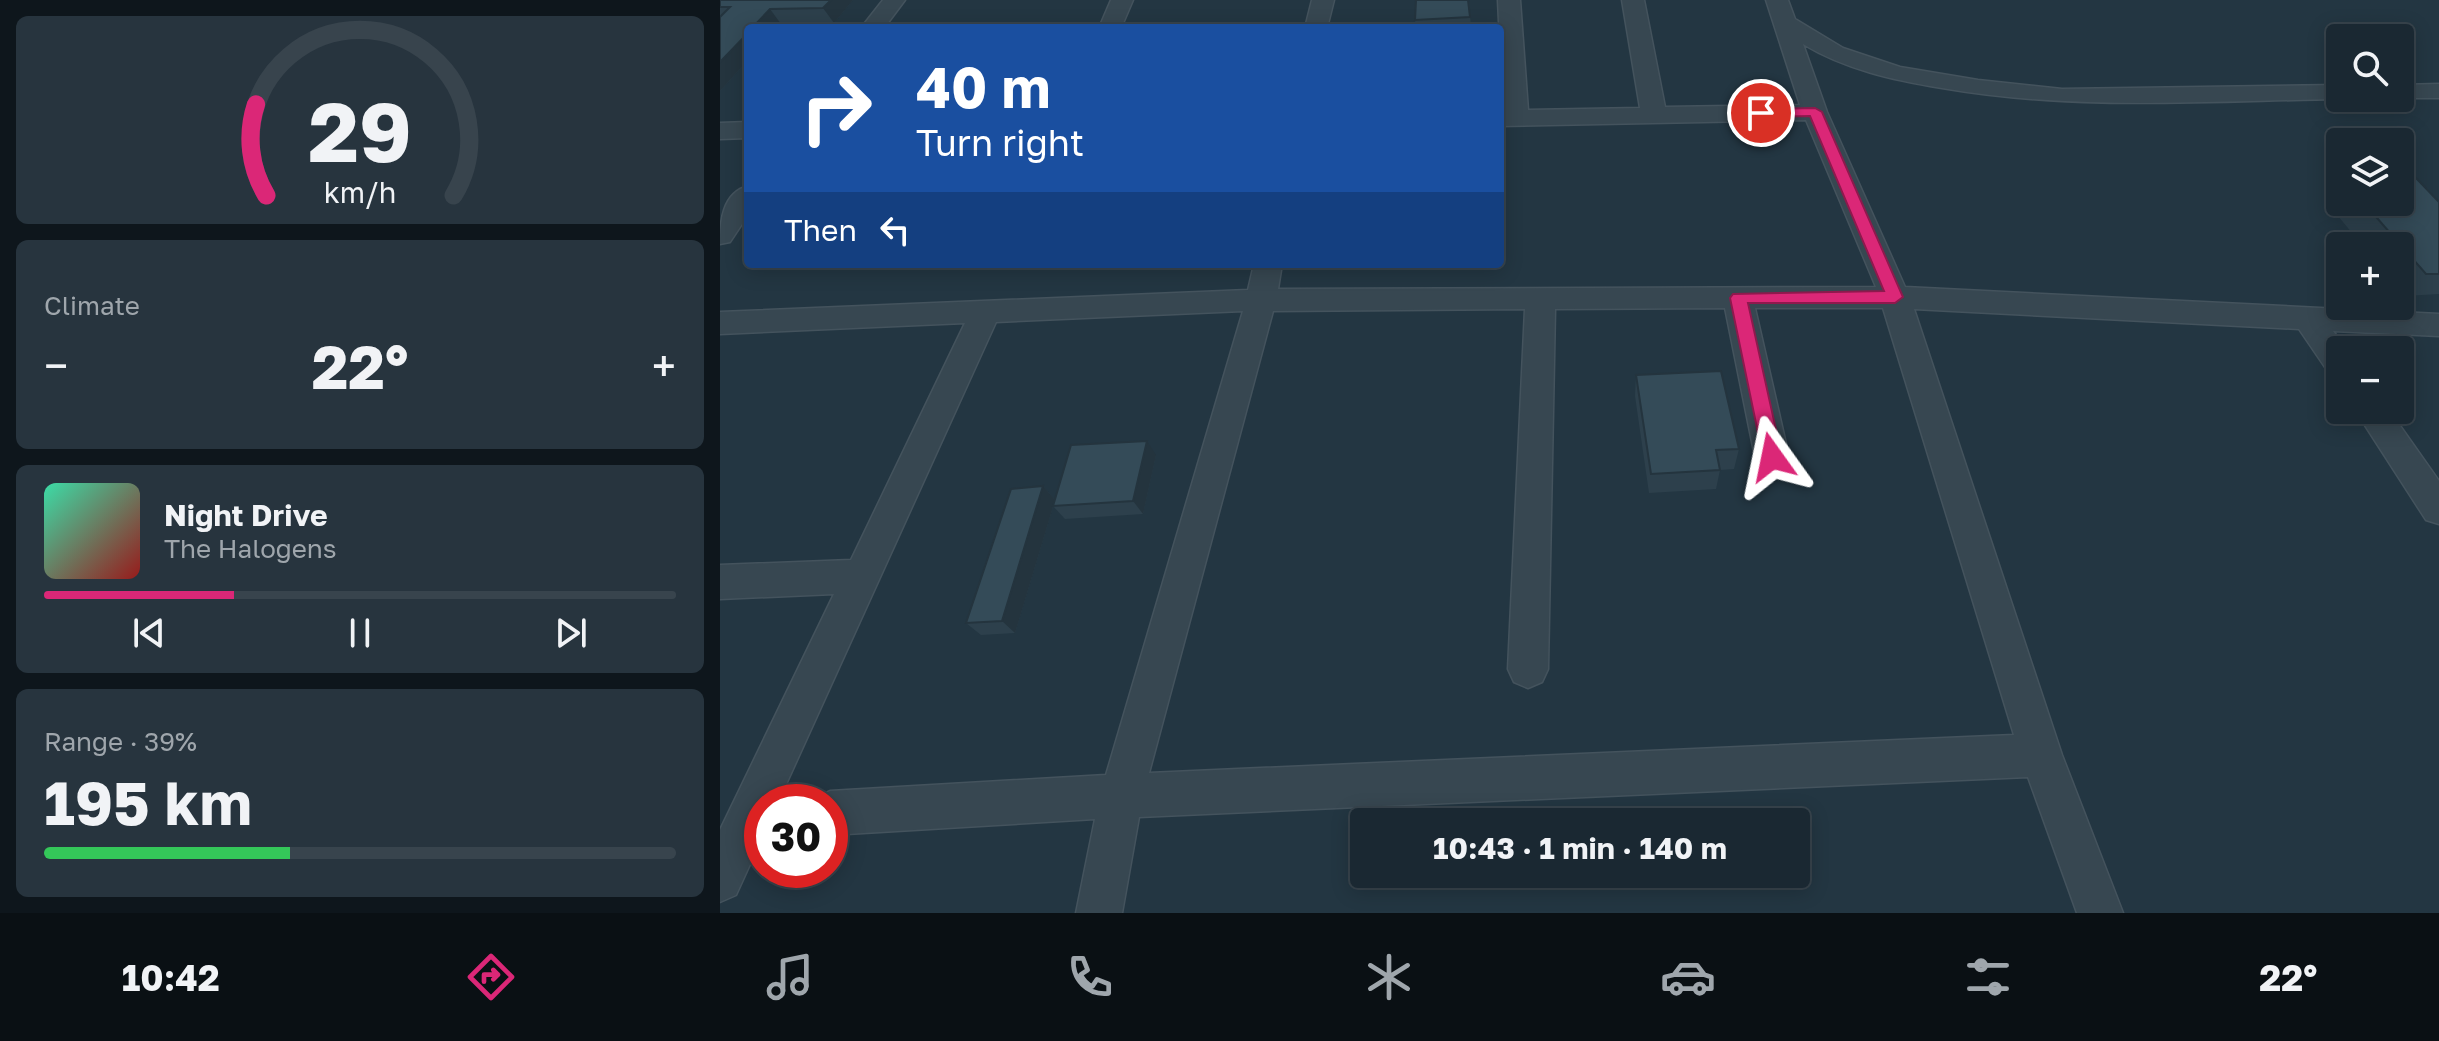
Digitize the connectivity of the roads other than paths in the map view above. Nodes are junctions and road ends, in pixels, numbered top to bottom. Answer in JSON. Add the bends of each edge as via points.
{"nodes":[{"id":1,"x":894,"y":0,"type":"edge"},
{"id":2,"x":1122,"y":0,"type":"edge"},
{"id":3,"x":1323,"y":0,"type":"edge"},
{"id":4,"x":1509,"y":0,"type":"edge"},
{"id":5,"x":1633,"y":0,"type":"edge"},
{"id":6,"x":1782,"y":12,"type":"edge"},
{"id":7,"x":875,"y":24,"type":"edge"},
{"id":8,"x":1112,"y":24,"type":"edge"},
{"id":9,"x":1317,"y":24,"type":"edge"},
{"id":10,"x":2439,"y":91,"type":"edge"},
{"id":11,"x":2326,"y":92,"type":"edge"},
{"id":12,"x":2414,"y":92,"type":"edge"},
{"id":13,"x":1815,"y":112,"type":"junction"},
{"id":14,"x":1654,"y":116,"type":"junction"},
{"id":15,"x":1508,"y":119,"type":"edge"},
{"id":16,"x":744,"y":130,"type":"edge"},
{"id":17,"x":720,"y":131,"type":"edge"},
{"id":18,"x":744,"y":201,"type":"edge"},
{"id":19,"x":720,"y":235,"type":"edge"},
{"id":20,"x":1264,"y":282,"type":"edge"},
{"id":21,"x":1895,"y":297,"type":"junction"},
{"id":22,"x":1738,"y":298,"type":"junction"},
{"id":23,"x":1540,"y":299,"type":"junction"},
{"id":24,"x":986,"y":311,"type":"junction"},
{"id":25,"x":2308,"y":318,"type":"junction"},
{"id":26,"x":720,"y":323,"type":"edge"},
{"id":27,"x":2439,"y":325,"type":"edge"},
{"id":28,"x":2326,"y":344,"type":"edge"},
{"id":29,"x":2381,"y":424,"type":"edge"},
{"id":30,"x":1772,"y":457,"type":"dead end"},
{"id":31,"x":2439,"y":509,"type":"edge"},
{"id":32,"x":861,"y":576,"type":"junction"},
{"id":33,"x":720,"y":582,"type":"edge"},
{"id":34,"x":1528,"y":669,"type":"dead end"},
{"id":35,"x":2041,"y":755,"type":"junction"},
{"id":36,"x":1121,"y":796,"type":"junction"},
{"id":37,"x":848,"y":812,"type":"edge"},
{"id":38,"x":743,"y":818,"type":"edge"},
{"id":39,"x":720,"y":879,"type":"edge"},
{"id":40,"x":1099,"y":913,"type":"edge"},
{"id":41,"x":2100,"y":913,"type":"edge"}],
"edges":[{"from":1,"to":7,"type":"street"},
{"from":2,"to":8,"type":"street"},
{"from":3,"to":9,"type":"street"},
{"from":4,"to":15,"type":"street"},
{"from":5,"to":14,"type":"street"},
{"from":6,"to":11,"type":"street","via":[[1835,53],[1896,73],[1978,87],[2062,96]]},
{"from":6,"to":13,"type":"street"},
{"from":10,"to":12,"type":"street"},
{"from":13,"to":14,"type":"street"},
{"from":13,"to":21,"type":"street"},
{"from":14,"to":15,"type":"street"},
{"from":16,"to":17,"type":"street"},
{"from":18,"to":19,"type":"street"},
{"from":20,"to":23,"type":"street"},
{"from":20,"to":24,"type":"street"},
{"from":20,"to":36,"type":"street"},
{"from":21,"to":22,"type":"street"},
{"from":21,"to":25,"type":"street"},
{"from":21,"to":35,"type":"street"},
{"from":22,"to":23,"type":"street"},
{"from":22,"to":30,"type":"street"},
{"from":23,"to":34,"type":"street"},
{"from":24,"to":26,"type":"street"},
{"from":24,"to":32,"type":"street"},
{"from":25,"to":27,"type":"street"},
{"from":25,"to":28,"type":"street"},
{"from":29,"to":31,"type":"street"},
{"from":32,"to":33,"type":"street"},
{"from":32,"to":38,"type":"street"},
{"from":35,"to":36,"type":"street"},
{"from":35,"to":41,"type":"street"},
{"from":36,"to":37,"type":"street"},
{"from":36,"to":40,"type":"street"},
{"from":38,"to":39,"type":"street"}]}
